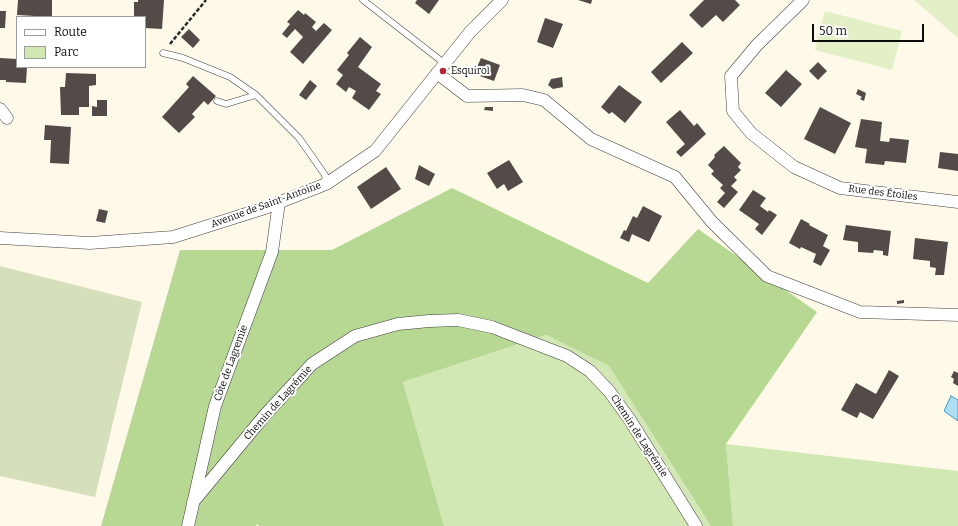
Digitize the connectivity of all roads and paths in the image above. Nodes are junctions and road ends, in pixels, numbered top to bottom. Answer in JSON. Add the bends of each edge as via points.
{"nodes":[{"id":1,"x":206,"y":0,"type":"edge"},
{"id":2,"x":363,"y":0,"type":"edge"},
{"id":3,"x":502,"y":0,"type":"edge"},
{"id":4,"x":803,"y":0,"type":"edge"},
{"id":5,"x":162,"y":53,"type":"joint"},
{"id":6,"x":440,"y":68,"type":"junction"},
{"id":7,"x":256,"y":94,"type":"junction"},
{"id":8,"x":217,"y":101,"type":"dead end"},
{"id":9,"x":326,"y":184,"type":"junction"},
{"id":10,"x":279,"y":202,"type":"junction"},
{"id":11,"x":958,"y":202,"type":"edge"},
{"id":12,"x":0,"y":238,"type":"edge"},
{"id":13,"x":958,"y":315,"type":"edge"},
{"id":14,"x":193,"y":502,"type":"junction"},
{"id":15,"x":188,"y":526,"type":"edge"},
{"id":16,"x":696,"y":526,"type":"edge"}],
"edges":[{"from":1,"to":5,"type":"path"},
{"from":2,"to":6,"type":"lane"},
{"from":3,"to":6,"type":"street","name":"Avenue de Saint-Antoine","via":[[470,32]]},
{"from":4,"to":11,"type":"street","name":"Rue des Étoiles","via":[[757,45],[731,76],[733,110],[751,132],[794,167],[840,188]]},
{"from":5,"to":7,"type":"lane","via":[[183,58],[230,77]]},
{"from":6,"to":9,"type":"street","name":"Avenue de Saint-Antoine","via":[[375,151]]},
{"from":6,"to":13,"type":"street","via":[[467,96],[523,95],[544,100],[591,139],[675,177],[712,222],[766,276],[860,312]]},
{"from":7,"to":8,"type":"lane","via":[[226,104]]},
{"from":7,"to":9,"type":"lane","via":[[299,138],[325,175]]},
{"from":9,"to":10,"type":"street","name":"Avenue de Saint-Antoine"},
{"from":10,"to":12,"type":"street","name":"Avenue de Saint-Antoine","via":[[174,237],[90,243]]},
{"from":10,"to":14,"type":"street","name":"Côte de Lagremie","via":[[272,252],[215,406]]},
{"from":14,"to":15,"type":"street","name":"Côte de Lagremie"},
{"from":14,"to":16,"type":"street","name":"Chemin de Lagrémie","via":[[265,415],[312,364],[355,336],[398,324],[458,320],[492,327],[567,356],[590,371],[609,391],[630,420]]}]}
